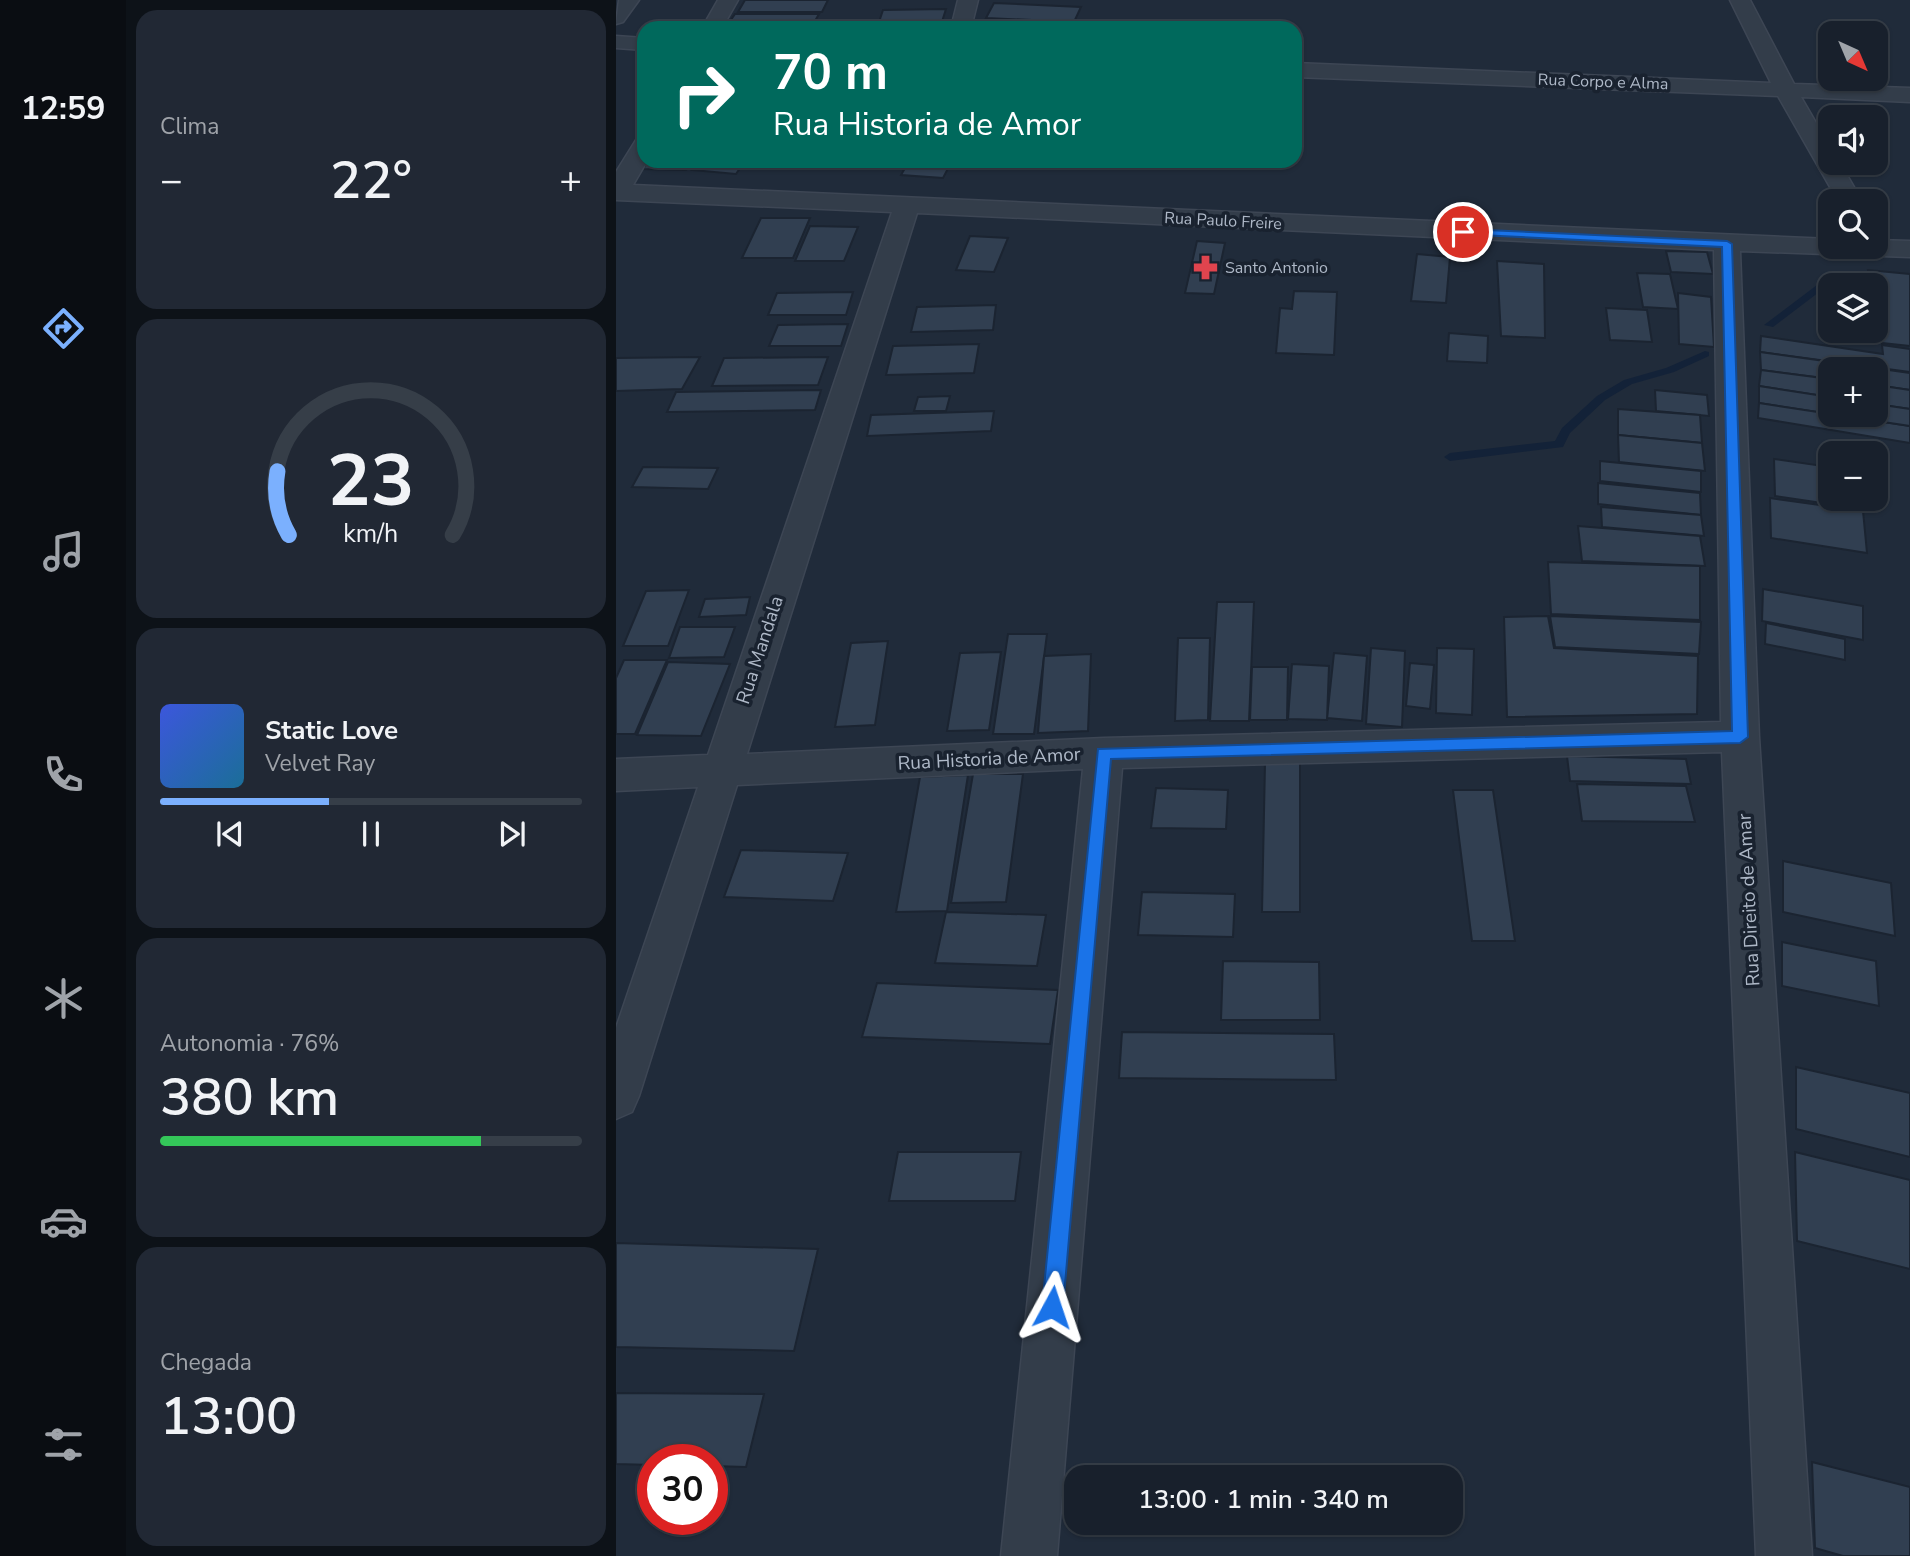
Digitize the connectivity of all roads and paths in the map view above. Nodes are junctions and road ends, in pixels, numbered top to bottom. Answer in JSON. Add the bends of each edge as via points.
{"nodes":[{"id":1,"x":629,"y":0,"type":"edge"},
{"id":2,"x":729,"y":0,"type":"edge"},
{"id":3,"x":968,"y":0,"type":"edge"},
{"id":4,"x":1740,"y":0,"type":"edge"},
{"id":5,"x":616,"y":18,"type":"edge"},
{"id":6,"x":716,"y":21,"type":"edge"},
{"id":7,"x":963,"y":21,"type":"edge"},
{"id":8,"x":616,"y":42,"type":"edge"},
{"id":9,"x":637,"y":44,"type":"edge"},
{"id":10,"x":1302,"y":70,"type":"edge"},
{"id":11,"x":1786,"y":90,"type":"junction"},
{"id":12,"x":1910,"y":95,"type":"edge"},
{"id":13,"x":637,"y":157,"type":"edge"},
{"id":14,"x":1843,"y":189,"type":"edge"},
{"id":15,"x":616,"y":192,"type":"edge"},
{"id":16,"x":907,"y":205,"type":"junction"},
{"id":17,"x":1727,"y":244,"type":"junction"},
{"id":18,"x":1818,"y":247,"type":"edge"},
{"id":19,"x":1888,"y":248,"type":"edge"},
{"id":20,"x":1910,"y":250,"type":"edge"},
{"id":21,"x":1740,"y":737,"type":"junction"},
{"id":22,"x":1104,"y":753,"type":"junction"},
{"id":23,"x":720,"y":771,"type":"junction"},
{"id":24,"x":616,"y":775,"type":"edge"},
{"id":25,"x":616,"y":1096,"type":"edge"},
{"id":26,"x":1029,"y":1556,"type":"edge"},
{"id":27,"x":1784,"y":1556,"type":"edge"}],
"edges":[{"from":1,"to":5,"type":"street"},
{"from":2,"to":6,"type":"street"},
{"from":3,"to":7,"type":"street"},
{"from":4,"to":11,"type":"street"},
{"from":8,"to":9,"type":"street"},
{"from":10,"to":11,"type":"street","name":"Rua Corpo e Alma"},
{"from":11,"to":12,"type":"street","name":"Rua Corpo e Alma"},
{"from":11,"to":14,"type":"street"},
{"from":13,"to":15,"type":"street"},
{"from":15,"to":16,"type":"street","name":"Rua Paulo Freire"},
{"from":16,"to":17,"type":"street","name":"Rua Paulo Freire"},
{"from":16,"to":23,"type":"street","name":"Rua Mandala"},
{"from":17,"to":18,"type":"street","name":"Rua Paulo Freire"},
{"from":17,"to":21,"type":"street","name":"Rua Direito de Amar"},
{"from":19,"to":20,"type":"street"},
{"from":21,"to":22,"type":"street","name":"Rua Historia de Amor"},
{"from":21,"to":27,"type":"street","name":"Rua Direito de Amar"},
{"from":22,"to":23,"type":"street","name":"Rua Historia de Amor"},
{"from":22,"to":26,"type":"street"},
{"from":23,"to":24,"type":"street","name":"Rua Historia de Amor"},
{"from":23,"to":25,"type":"street","name":"Rua Mandala"}]}
